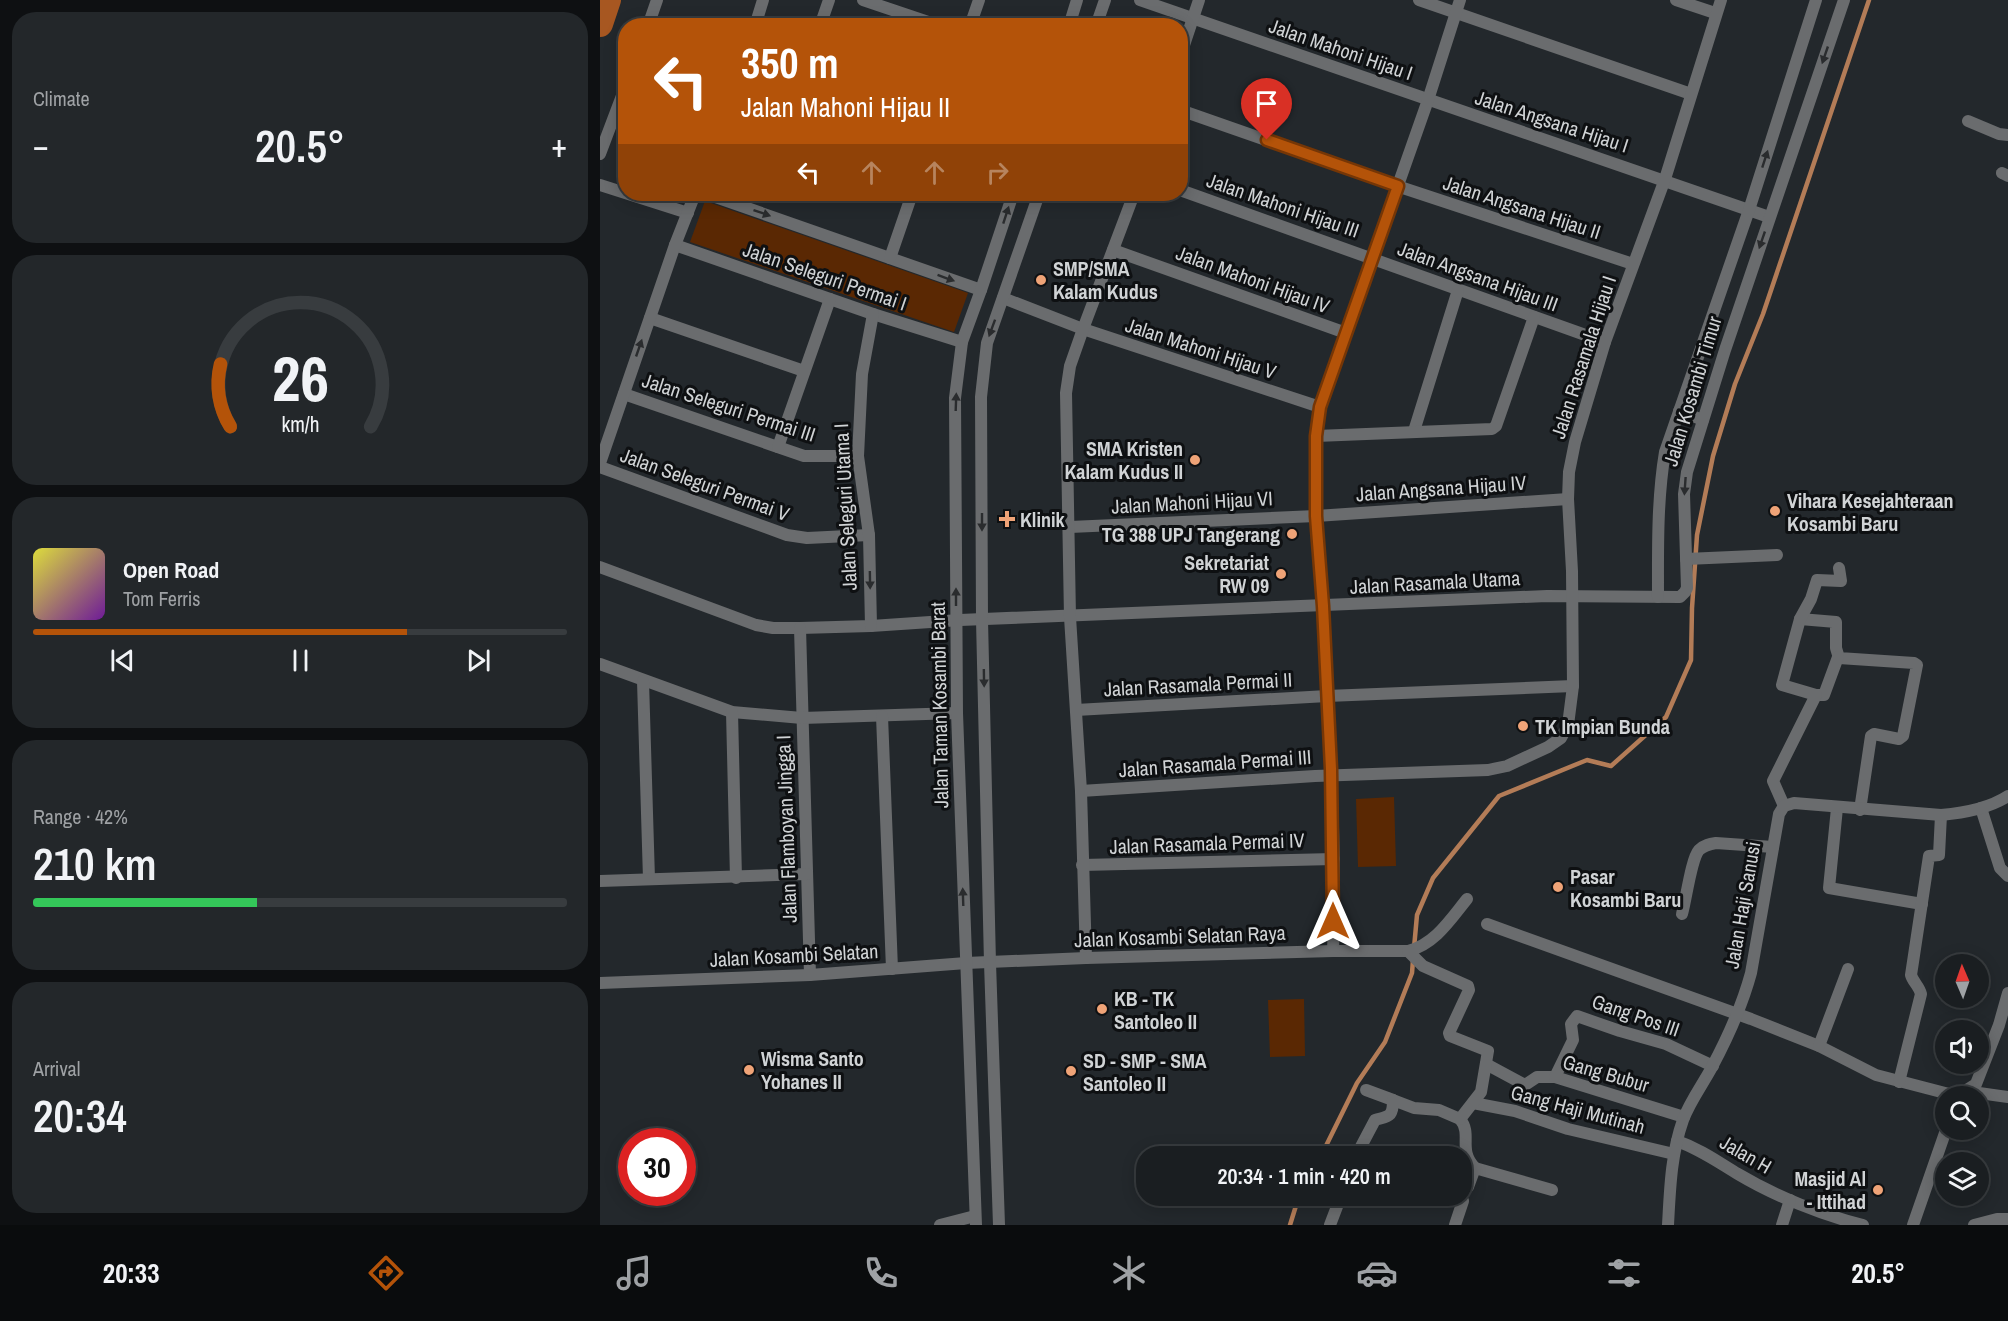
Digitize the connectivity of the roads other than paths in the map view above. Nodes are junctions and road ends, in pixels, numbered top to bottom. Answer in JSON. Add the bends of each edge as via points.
{"nodes":[{"id":1,"x":657,"y":0,"type":"edge"},
{"id":2,"x":763,"y":0,"type":"edge"},
{"id":3,"x":829,"y":0,"type":"edge"},
{"id":4,"x":863,"y":0,"type":"edge"},
{"id":5,"x":979,"y":0,"type":"edge"},
{"id":6,"x":1077,"y":0,"type":"edge"},
{"id":7,"x":1105,"y":0,"type":"edge"},
{"id":8,"x":1140,"y":0,"type":"edge"},
{"id":9,"x":1199,"y":0,"type":"edge"},
{"id":10,"x":1419,"y":0,"type":"edge"},
{"id":11,"x":1460,"y":0,"type":"edge"},
{"id":12,"x":1676,"y":0,"type":"edge"},
{"id":13,"x":1720,"y":0,"type":"edge"},
{"id":14,"x":1816,"y":0,"type":"edge"},
{"id":15,"x":1844,"y":0,"type":"edge"},
{"id":16,"x":1456,"y":13,"type":"junction"},
{"id":17,"x":1715,"y":13,"type":"junction"},
{"id":18,"x":651,"y":18,"type":"edge"},
{"id":19,"x":757,"y":18,"type":"edge"},
{"id":20,"x":823,"y":18,"type":"edge"},
{"id":21,"x":916,"y":18,"type":"edge"},
{"id":22,"x":973,"y":18,"type":"edge"},
{"id":23,"x":1071,"y":18,"type":"edge"},
{"id":24,"x":1099,"y":18,"type":"edge"},
{"id":25,"x":1193,"y":19,"type":"junction"},
{"id":26,"x":1188,"y":34,"type":"edge"},
{"id":27,"x":1690,"y":94,"type":"junction"},
{"id":28,"x":1428,"y":100,"type":"junction"},
{"id":29,"x":618,"y":106,"type":"edge"},
{"id":30,"x":1188,"y":113,"type":"edge"},
{"id":31,"x":1968,"y":121,"type":"dead end"},
{"id":32,"x":2008,"y":135,"type":"edge"},
{"id":33,"x":600,"y":154,"type":"edge"},
{"id":34,"x":1665,"y":179,"type":"junction"},
{"id":35,"x":600,"y":185,"type":"edge"},
{"id":36,"x":1398,"y":186,"type":"junction"},
{"id":37,"x":618,"y":191,"type":"edge"},
{"id":38,"x":1188,"y":193,"type":"edge"},
{"id":39,"x":650,"y":201,"type":"edge"},
{"id":40,"x":692,"y":201,"type":"edge"},
{"id":41,"x":727,"y":201,"type":"edge"},
{"id":42,"x":910,"y":201,"type":"edge"},
{"id":43,"x":1011,"y":201,"type":"edge"},
{"id":44,"x":1037,"y":201,"type":"edge"},
{"id":45,"x":1131,"y":201,"type":"edge"},
{"id":46,"x":1749,"y":210,"type":"junction"},
{"id":47,"x":687,"y":213,"type":"junction"},
{"id":48,"x":1769,"y":217,"type":"junction"},
{"id":49,"x":675,"y":245,"type":"junction"},
{"id":50,"x":1113,"y":250,"type":"junction"},
{"id":51,"x":890,"y":258,"type":"junction"},
{"id":52,"x":1372,"y":258,"type":"junction"},
{"id":53,"x":1633,"y":264,"type":"junction"},
{"id":54,"x":981,"y":290,"type":"junction"},
{"id":55,"x":1458,"y":290,"type":"junction"},
{"id":56,"x":1003,"y":298,"type":"junction"},
{"id":57,"x":830,"y":299,"type":"junction"},
{"id":58,"x":873,"y":314,"type":"junction"},
{"id":59,"x":1534,"y":317,"type":"junction"},
{"id":60,"x":650,"y":318,"type":"junction"},
{"id":61,"x":1083,"y":329,"type":"junction"},
{"id":62,"x":1346,"y":333,"type":"junction"},
{"id":63,"x":962,"y":342,"type":"junction"},
{"id":64,"x":1605,"y":342,"type":"junction"},
{"id":65,"x":804,"y":371,"type":"junction"},
{"id":66,"x":624,"y":393,"type":"junction"},
{"id":67,"x":1320,"y":407,"type":"junction"},
{"id":68,"x":1679,"y":411,"type":"junction"},
{"id":69,"x":1703,"y":420,"type":"junction"},
{"id":70,"x":1414,"y":431,"type":"junction"},
{"id":71,"x":1316,"y":436,"type":"junction"},
{"id":72,"x":778,"y":447,"type":"junction"},
{"id":73,"x":858,"y":456,"type":"junction"},
{"id":74,"x":600,"y":463,"type":"edge"},
{"id":75,"x":600,"y":468,"type":"edge"},
{"id":76,"x":1568,"y":499,"type":"junction"},
{"id":77,"x":1316,"y":516,"type":"junction"},
{"id":78,"x":1070,"y":527,"type":"junction"},
{"id":79,"x":869,"y":535,"type":"junction"},
{"id":80,"x":1777,"y":555,"type":"dead end"},
{"id":81,"x":1692,"y":559,"type":"junction"},
{"id":82,"x":600,"y":567,"type":"edge"},
{"id":83,"x":1839,"y":568,"type":"dead end"},
{"id":84,"x":1572,"y":596,"type":"junction"},
{"id":85,"x":1658,"y":597,"type":"junction"},
{"id":86,"x":1323,"y":606,"type":"junction"},
{"id":87,"x":1070,"y":617,"type":"junction"},
{"id":88,"x":1800,"y":619,"type":"junction"},
{"id":89,"x":958,"y":620,"type":"junction"},
{"id":90,"x":980,"y":620,"type":"junction"},
{"id":91,"x":871,"y":626,"type":"junction"},
{"id":92,"x":800,"y":628,"type":"junction"},
{"id":93,"x":1838,"y":657,"type":"junction"},
{"id":94,"x":600,"y":664,"type":"edge"},
{"id":95,"x":643,"y":681,"type":"junction"},
{"id":96,"x":1573,"y":686,"type":"junction"},
{"id":97,"x":1816,"y":695,"type":"junction"},
{"id":98,"x":1327,"y":696,"type":"junction"},
{"id":99,"x":1076,"y":710,"type":"junction"},
{"id":100,"x":732,"y":712,"type":"junction"},
{"id":101,"x":957,"y":713,"type":"junction"},
{"id":102,"x":882,"y":716,"type":"junction"},
{"id":103,"x":802,"y":718,"type":"junction"},
{"id":104,"x":1561,"y":738,"type":"joint"},
{"id":105,"x":1330,"y":776,"type":"junction"},
{"id":106,"x":1081,"y":791,"type":"junction"},
{"id":107,"x":2008,"y":796,"type":"edge"},
{"id":108,"x":1784,"y":806,"type":"junction"},
{"id":109,"x":1838,"y":808,"type":"junction"},
{"id":110,"x":1981,"y":808,"type":"junction"},
{"id":111,"x":1860,"y":810,"type":"junction"},
{"id":112,"x":1941,"y":815,"type":"junction"},
{"id":113,"x":1773,"y":847,"type":"junction"},
{"id":114,"x":1334,"y":859,"type":"junction"},
{"id":115,"x":1082,"y":865,"type":"junction"},
{"id":116,"x":807,"y":874,"type":"junction"},
{"id":117,"x":2008,"y":876,"type":"edge"},
{"id":118,"x":736,"y":878,"type":"junction"},
{"id":119,"x":649,"y":879,"type":"junction"},
{"id":120,"x":600,"y":881,"type":"edge"},
{"id":121,"x":1467,"y":899,"type":"dead end"},
{"id":122,"x":1922,"y":904,"type":"junction"},
{"id":123,"x":1682,"y":914,"type":"dead end"},
{"id":124,"x":1487,"y":924,"type":"dead end"},
{"id":125,"x":1333,"y":951,"type":"junction"},
{"id":126,"x":1407,"y":951,"type":"junction"},
{"id":127,"x":1086,"y":958,"type":"junction"},
{"id":128,"x":966,"y":961,"type":"junction"},
{"id":129,"x":988,"y":963,"type":"junction"},
{"id":130,"x":892,"y":969,"type":"junction"},
{"id":131,"x":1848,"y":969,"type":"dead end"},
{"id":132,"x":810,"y":975,"type":"junction"},
{"id":133,"x":600,"y":983,"type":"edge"},
{"id":134,"x":2008,"y":993,"type":"edge"},
{"id":135,"x":1738,"y":1014,"type":"junction"},
{"id":136,"x":1819,"y":1046,"type":"junction"},
{"id":137,"x":1486,"y":1064,"type":"junction"},
{"id":138,"x":1713,"y":1066,"type":"junction"},
{"id":139,"x":1555,"y":1077,"type":"junction"},
{"id":140,"x":1899,"y":1082,"type":"junction"},
{"id":141,"x":1973,"y":1086,"type":"edge"},
{"id":142,"x":1366,"y":1090,"type":"dead end"},
{"id":143,"x":1935,"y":1091,"type":"edge"},
{"id":144,"x":1989,"y":1096,"type":"edge"},
{"id":145,"x":2008,"y":1097,"type":"edge"},
{"id":146,"x":1393,"y":1100,"type":"junction"},
{"id":147,"x":1473,"y":1103,"type":"junction"},
{"id":148,"x":1684,"y":1117,"type":"junction"},
{"id":149,"x":1460,"y":1119,"type":"junction"},
{"id":150,"x":1943,"y":1140,"type":"edge"},
{"id":151,"x":1677,"y":1141,"type":"junction"},
{"id":152,"x":1361,"y":1146,"type":"edge"},
{"id":153,"x":1674,"y":1154,"type":"junction"},
{"id":154,"x":1475,"y":1168,"type":"junction"},
{"id":155,"x":1472,"y":1176,"type":"edge"},
{"id":156,"x":1552,"y":1190,"type":"dead end"},
{"id":157,"x":1790,"y":1200,"type":"junction"},
{"id":158,"x":1337,"y":1206,"type":"edge"},
{"id":159,"x":1461,"y":1206,"type":"edge"},
{"id":160,"x":2008,"y":1220,"type":"edge"},
{"id":161,"x":976,"y":1221,"type":"edge"},
{"id":162,"x":940,"y":1225,"type":"edge"},
{"id":163,"x":999,"y":1225,"type":"edge"},
{"id":164,"x":1330,"y":1225,"type":"edge"},
{"id":165,"x":1455,"y":1225,"type":"edge"},
{"id":166,"x":1668,"y":1225,"type":"edge"},
{"id":167,"x":1782,"y":1225,"type":"edge"},
{"id":168,"x":1863,"y":1225,"type":"edge"},
{"id":169,"x":1913,"y":1225,"type":"edge"},
{"id":170,"x":1974,"y":1225,"type":"edge"}],
"edges":[{"from":1,"to":18,"type":"street"},
{"from":2,"to":19,"type":"street"},
{"from":3,"to":20,"type":"street"},
{"from":4,"to":21,"type":"street"},
{"from":5,"to":22,"type":"street"},
{"from":6,"to":23,"type":"street"},
{"from":7,"to":24,"type":"street"},
{"from":8,"to":25,"type":"street","name":"Jalan Mahoni Hijau I"},
{"from":9,"to":25,"type":"street"},
{"from":10,"to":16,"type":"street"},
{"from":11,"to":16,"type":"street"},
{"from":12,"to":17,"type":"street"},
{"from":13,"to":17,"type":"street","name":"Jalan Rasamala Hijau I"},
{"from":46,"to":14,"type":"street","name":"Jalan Kosambi Timur","one_way":true},
{"from":15,"to":48,"type":"street","name":"Jalan Kosambi Timur","one_way":true},
{"from":16,"to":27,"type":"street"},
{"from":16,"to":28,"type":"street"},
{"from":17,"to":27,"type":"street","name":"Jalan Rasamala Hijau I"},
{"from":25,"to":26,"type":"street"},
{"from":25,"to":28,"type":"street","name":"Jalan Mahoni Hijau I"},
{"from":27,"to":34,"type":"street","name":"Jalan Rasamala Hijau I"},
{"from":28,"to":34,"type":"street","name":"Jalan Angsana Hijau I"},
{"from":28,"to":36,"type":"street"},
{"from":29,"to":33,"type":"street"},
{"from":30,"to":36,"type":"street","name":"Jalan Angsana Hijau II"},
{"from":31,"to":32,"type":"street"},
{"from":34,"to":46,"type":"street","name":"Jalan Angsana Hijau I"},
{"from":34,"to":53,"type":"street","name":"Jalan Rasamala Hijau I"},
{"from":35,"to":37,"type":"street"},
{"from":36,"to":52,"type":"street"},
{"from":36,"to":53,"type":"street","name":"Jalan Angsana Hijau II"},
{"from":38,"to":52,"type":"street","name":"Jalan Mahoni Hijau III"},
{"from":39,"to":47,"type":"street"},
{"from":40,"to":47,"type":"street"},
{"from":41,"to":51,"type":"street","one_way":true},
{"from":42,"to":51,"type":"street"},
{"from":54,"to":43,"type":"street","name":"Jalan Taman Kosambi Barat","one_way":true},
{"from":44,"to":56,"type":"street"},
{"from":45,"to":50,"type":"street"},
{"from":46,"to":48,"type":"street"},
{"from":46,"to":68,"type":"street","name":"Jalan Kosambi Timur"},
{"from":47,"to":49,"type":"street"},
{"from":48,"to":69,"type":"street","name":"Jalan Kosambi Timur","one_way":true},
{"from":49,"to":57,"type":"street","name":"Jalan Seleguri Permai I"},
{"from":49,"to":60,"type":"street"},
{"from":50,"to":61,"type":"street"},
{"from":50,"to":62,"type":"street","name":"Jalan Mahoni Hijau IV"},
{"from":51,"to":54,"type":"street","one_way":true},
{"from":52,"to":55,"type":"street","name":"Jalan Angsana Hijau III"},
{"from":52,"to":62,"type":"street"},
{"from":53,"to":64,"type":"street","name":"Jalan Rasamala Hijau I"},
{"from":54,"to":63,"type":"street","name":"Jalan Taman Kosambi Barat"},
{"from":55,"to":59,"type":"street","name":"Jalan Angsana Hijau III"},
{"from":55,"to":70,"type":"street"},
{"from":56,"to":61,"type":"street","name":"Jalan Mahoni Hijau V"},
{"from":56,"to":90,"type":"street","one_way":true,"via":[[987,343],[981,397]]},
{"from":57,"to":58,"type":"street","name":"Jalan Seleguri Permai I"},
{"from":57,"to":65,"type":"street"},
{"from":58,"to":63,"type":"street","name":"Jalan Seleguri Permai I"},
{"from":58,"to":73,"type":"street","name":"Jalan Seleguri Utama I","via":[[862,374]]},
{"from":59,"to":64,"type":"street","name":"Jalan Angsana Hijau III"},
{"from":59,"to":70,"type":"street","via":[[1496,426],[1487,430]]},
{"from":60,"to":65,"type":"street"},
{"from":66,"to":60,"type":"street","one_way":true},
{"from":61,"to":67,"type":"street","name":"Jalan Mahoni Hijau V"},
{"from":61,"to":78,"type":"street","via":[[1070,366],[1066,393]]},
{"from":62,"to":67,"type":"street"},
{"from":89,"to":63,"type":"street","name":"Jalan Taman Kosambi Barat","one_way":true,"via":[[955,398]]},
{"from":64,"to":76,"type":"street","name":"Jalan Rasamala Hijau I","via":[[1575,442]]},
{"from":65,"to":72,"type":"street"},
{"from":66,"to":72,"type":"street","name":"Jalan Seleguri Permai III"},
{"from":66,"to":74,"type":"street"},
{"from":67,"to":71,"type":"street"},
{"from":68,"to":69,"type":"street"},
{"from":68,"to":85,"type":"street","name":"Jalan Kosambi Timur","via":[[1665,452],[1662,475]]},
{"from":69,"to":81,"type":"street","name":"Jalan Kosambi Timur","one_way":true,"via":[[1685,477]]},
{"from":70,"to":71,"type":"street"},
{"from":71,"to":77,"type":"street"},
{"from":72,"to":73,"type":"street","name":"Jalan Seleguri Permai III","via":[[804,456]]},
{"from":73,"to":79,"type":"street","name":"Jalan Seleguri Utama I"},
{"from":75,"to":79,"type":"street","name":"Jalan Seleguri Permai V","via":[[787,535]]},
{"from":76,"to":77,"type":"street","name":"Jalan Angsana Hijau IV"},
{"from":76,"to":84,"type":"street","name":"Jalan Rasamala Hijau I"},
{"from":77,"to":78,"type":"street","name":"Jalan Mahoni Hijau VI"},
{"from":77,"to":86,"type":"street"},
{"from":78,"to":87,"type":"street"},
{"from":79,"to":91,"type":"street","name":"Jalan Seleguri Utama I","one_way":true},
{"from":80,"to":81,"type":"street"},
{"from":81,"to":85,"type":"street","name":"Jalan Kosambi Timur","via":[[1685,592],[1680,597]]},
{"from":82,"to":92,"type":"street","name":"Jalan Rasamala Utama","via":[[756,625]]},
{"from":83,"to":88,"type":"street","via":[[1840,581],[1818,580]]},
{"from":84,"to":85,"type":"street","name":"Jalan Rasamala Utama"},
{"from":84,"to":86,"type":"street","name":"Jalan Rasamala Utama"},
{"from":84,"to":96,"type":"street","name":"Jalan Rasamala Hijau I"},
{"from":86,"to":87,"type":"street","name":"Jalan Rasamala Utama"},
{"from":86,"to":98,"type":"street"},
{"from":87,"to":90,"type":"street","name":"Jalan Rasamala Utama"},
{"from":87,"to":99,"type":"street"},
{"from":88,"to":93,"type":"street","via":[[1836,622]]},
{"from":88,"to":97,"type":"street","via":[[1782,686]]},
{"from":89,"to":90,"type":"street","name":"Jalan Rasamala Utama"},
{"from":89,"to":91,"type":"street","name":"Jalan Rasamala Utama"},
{"from":89,"to":101,"type":"street","name":"Jalan Taman Kosambi Barat"},
{"from":90,"to":129,"type":"street","one_way":true},
{"from":91,"to":92,"type":"street","name":"Jalan Rasamala Utama"},
{"from":92,"to":103,"type":"street","name":"Jalan Flamboyan Jingga I"},
{"from":93,"to":97,"type":"street","via":[[1824,695]]},
{"from":93,"to":111,"type":"street","via":[[1917,666],[1902,738],[1871,736]]},
{"from":94,"to":95,"type":"street"},
{"from":95,"to":100,"type":"street"},
{"from":95,"to":119,"type":"street"},
{"from":96,"to":98,"type":"street","name":"Jalan Rasamala Permai II"},
{"from":96,"to":104,"type":"street","name":"Jalan Rasamala Hijau I","via":[[1568,725]]},
{"from":97,"to":108,"type":"street","via":[[1773,781]]},
{"from":98,"to":99,"type":"street","name":"Jalan Rasamala Permai II"},
{"from":98,"to":105,"type":"street"},
{"from":99,"to":106,"type":"street"},
{"from":100,"to":103,"type":"street"},
{"from":100,"to":118,"type":"street"},
{"from":101,"to":102,"type":"street","name":"Jalan Flamboyan Jingga I"},
{"from":128,"to":101,"type":"street","name":"Jalan Taman Kosambi Barat","one_way":true},
{"from":102,"to":103,"type":"street","name":"Jalan Flamboyan Jingga I"},
{"from":102,"to":130,"type":"street"},
{"from":103,"to":116,"type":"street","name":"Jalan Flamboyan Jingga I"},
{"from":104,"to":105,"type":"street","name":"Jalan Rasamala Permai III","via":[[1507,766],[1488,770]]},
{"from":105,"to":106,"type":"street","name":"Jalan Rasamala Permai III"},
{"from":105,"to":114,"type":"street"},
{"from":106,"to":115,"type":"street"},
{"from":107,"to":110,"type":"street"},
{"from":108,"to":109,"type":"street","via":[[1794,803]]},
{"from":108,"to":113,"type":"street","name":"Jalan Haji Sanusi"},
{"from":109,"to":111,"type":"street"},
{"from":109,"to":122,"type":"street","via":[[1829,888]]},
{"from":110,"to":112,"type":"street"},
{"from":110,"to":117,"type":"street","via":[[2000,870]]},
{"from":111,"to":112,"type":"street"},
{"from":112,"to":122,"type":"street","via":[[1938,855],[1929,856]]},
{"from":113,"to":123,"type":"street","via":[[1716,843],[1699,850]]},
{"from":113,"to":135,"type":"street","name":"Jalan Haji Sanusi","via":[[1751,973]]},
{"from":114,"to":115,"type":"street","name":"Jalan Rasamala Permai IV"},
{"from":114,"to":125,"type":"street"},
{"from":115,"to":127,"type":"street"},
{"from":116,"to":118,"type":"street"},
{"from":116,"to":132,"type":"street","name":"Jalan Flamboyan Jingga I"},
{"from":118,"to":119,"type":"street"},
{"from":119,"to":120,"type":"street"},
{"from":121,"to":126,"type":"street","via":[[1431,940]]},
{"from":122,"to":140,"type":"street","via":[[1911,975],[1921,994]]},
{"from":124,"to":135,"type":"street"},
{"from":125,"to":126,"type":"street","name":"Jalan Kosambi Selatan Raya"},
{"from":125,"to":127,"type":"street","name":"Jalan Kosambi Selatan Raya"},
{"from":126,"to":137,"type":"street","via":[[1423,966],[1468,986],[1449,1033],[1488,1051]]},
{"from":127,"to":129,"type":"street","name":"Jalan Kosambi Selatan Raya"},
{"from":128,"to":129,"type":"street","name":"Jalan Kosambi Selatan"},
{"from":128,"to":130,"type":"street","name":"Jalan Kosambi Selatan"},
{"from":128,"to":161,"type":"street","name":"Jalan Taman Kosambi Barat"},
{"from":129,"to":163,"type":"street"},
{"from":130,"to":132,"type":"street","name":"Jalan Kosambi Selatan"},
{"from":131,"to":136,"type":"street"},
{"from":132,"to":133,"type":"street","name":"Jalan Kosambi Selatan"},
{"from":134,"to":141,"type":"street","via":[[2000,1025]]},
{"from":135,"to":136,"type":"street"},
{"from":135,"to":138,"type":"street","name":"Jalan Haji Sanusi"},
{"from":136,"to":140,"type":"street","via":[[1876,1075]]},
{"from":137,"to":139,"type":"street","name":"Gang Bubur","via":[[1525,1085],[1537,1077]]},
{"from":137,"to":147,"type":"street","via":[[1481,1092]]},
{"from":138,"to":139,"type":"street","name":"Gang Pos III","via":[[1666,1044],[1577,1016],[1571,1024],[1573,1040]]},
{"from":138,"to":148,"type":"street","name":"Jalan Haji Sanusi"},
{"from":139,"to":148,"type":"street","name":"Gang Bubur"},
{"from":140,"to":143,"type":"street"},
{"from":142,"to":146,"type":"street"},
{"from":144,"to":145,"type":"street"},
{"from":146,"to":149,"type":"street"},
{"from":146,"to":152,"type":"street","via":[[1390,1114],[1375,1120]]},
{"from":147,"to":149,"type":"street"},
{"from":147,"to":153,"type":"street","name":"Gang Haji Mutinah"},
{"from":148,"to":151,"type":"street","name":"Jalan Haji Sanusi"},
{"from":149,"to":154,"type":"street","via":[[1467,1160]]},
{"from":150,"to":169,"type":"street"},
{"from":151,"to":153,"type":"street","name":"Jalan Haji Sanusi"},
{"from":151,"to":157,"type":"street","name":"Jalan H"},
{"from":153,"to":166,"type":"street","name":"Jalan Haji Sanusi"},
{"from":154,"to":155,"type":"street"},
{"from":154,"to":156,"type":"street"},
{"from":157,"to":167,"type":"street"},
{"from":157,"to":168,"type":"street","name":"Jalan H"},
{"from":158,"to":164,"type":"street"},
{"from":159,"to":165,"type":"street"},
{"from":160,"to":170,"type":"street"},
{"from":161,"to":162,"type":"street"}]}
